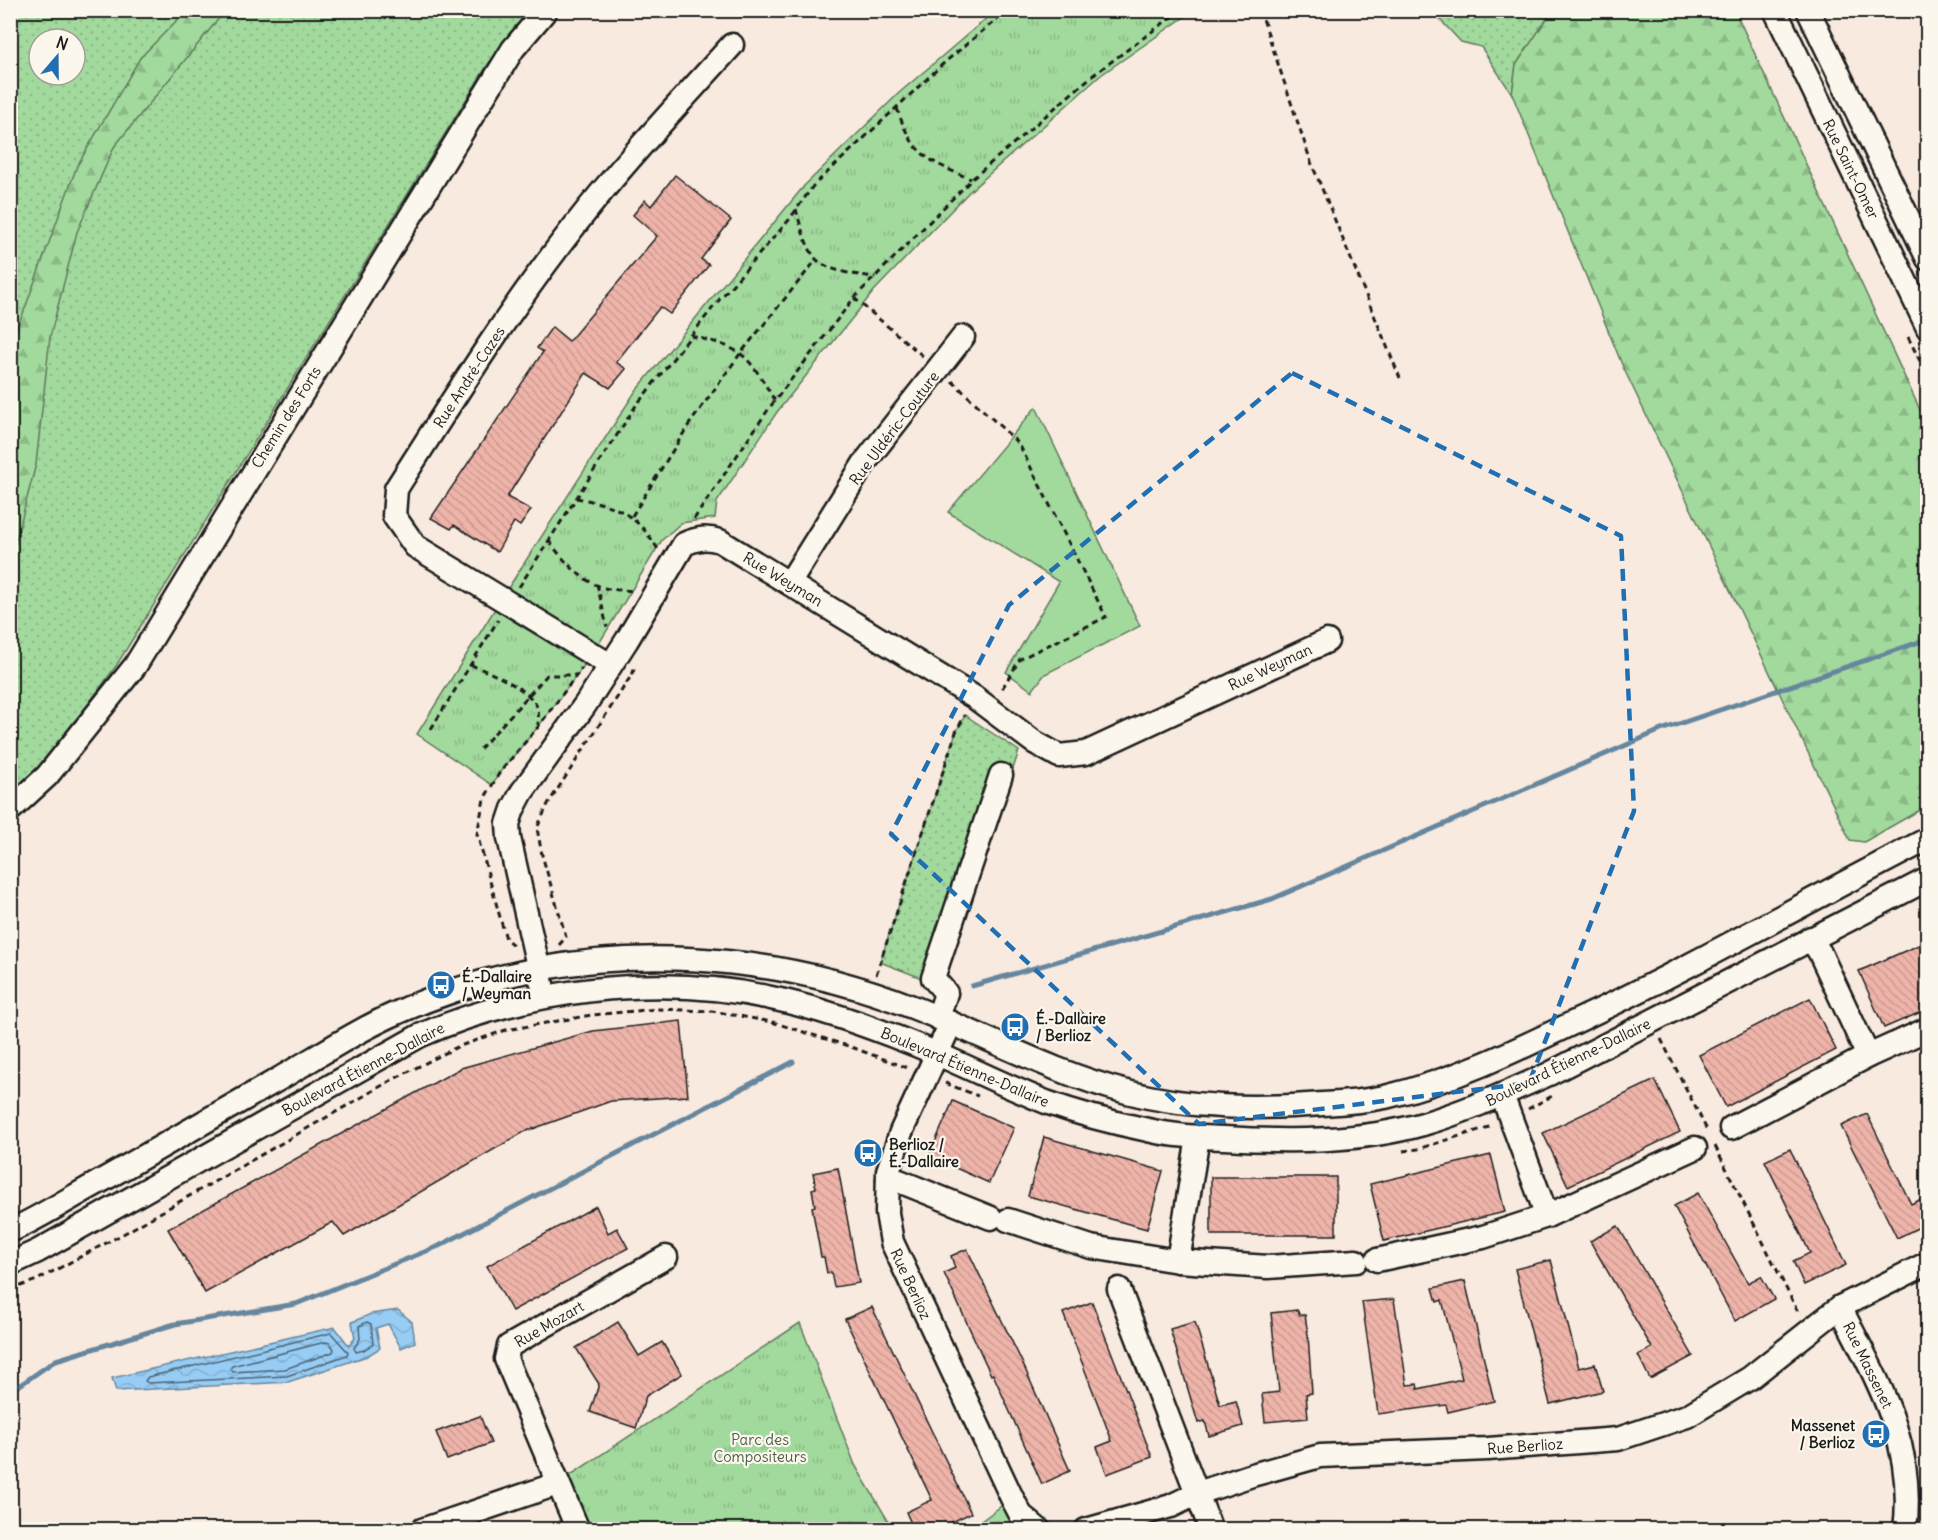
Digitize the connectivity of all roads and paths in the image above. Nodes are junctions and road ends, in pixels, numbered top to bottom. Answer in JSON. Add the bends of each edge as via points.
{"nodes":[{"id":1,"x":546,"y":10,"type":"edge"},
{"id":2,"x":1008,"y":10,"type":"edge"},
{"id":3,"x":1181,"y":10,"type":"edge"},
{"id":4,"x":1260,"y":10,"type":"edge"},
{"id":5,"x":1775,"y":10,"type":"edge"},
{"id":6,"x":1808,"y":10,"type":"edge"},
{"id":7,"x":732,"y":45,"type":"dead end"},
{"id":8,"x":897,"y":108,"type":"junction"},
{"id":9,"x":972,"y":179,"type":"junction"},
{"id":10,"x":796,"y":209,"type":"junction"},
{"id":11,"x":817,"y":259,"type":"junction"},
{"id":12,"x":1928,"y":259,"type":"edge"},
{"id":13,"x":875,"y":277,"type":"junction"},
{"id":14,"x":854,"y":298,"type":"junction"},
{"id":15,"x":1928,"y":328,"type":"edge"},
{"id":16,"x":691,"y":336,"type":"junction"},
{"id":17,"x":963,"y":337,"type":"dead end"},
{"id":18,"x":740,"y":354,"type":"junction"},
{"id":19,"x":938,"y":369,"type":"junction"},
{"id":20,"x":1400,"y":378,"type":"dead end"},
{"id":21,"x":775,"y":401,"type":"junction"},
{"id":22,"x":576,"y":498,"type":"junction"},
{"id":23,"x":632,"y":516,"type":"junction"},
{"id":24,"x":693,"y":520,"type":"dead end"},
{"id":25,"x":549,"y":541,"type":"junction"},
{"id":26,"x":659,"y":551,"type":"dead end"},
{"id":27,"x":790,"y":582,"type":"junction"},
{"id":28,"x":597,"y":584,"type":"junction"},
{"id":29,"x":635,"y":591,"type":"dead end"},
{"id":30,"x":509,"y":603,"type":"junction"},
{"id":31,"x":607,"y":627,"type":"dead end"},
{"id":32,"x":1327,"y":641,"type":"dead end"},
{"id":33,"x":636,"y":662,"type":"dead end"},
{"id":34,"x":471,"y":665,"type":"junction"},
{"id":35,"x":609,"y":665,"type":"junction"},
{"id":36,"x":576,"y":675,"type":"dead end"},
{"id":37,"x":528,"y":696,"type":"junction"},
{"id":38,"x":982,"y":703,"type":"junction"},
{"id":39,"x":538,"y":727,"type":"dead end"},
{"id":40,"x":431,"y":729,"type":"dead end"},
{"id":41,"x":480,"y":749,"type":"dead end"},
{"id":42,"x":1001,"y":775,"type":"dead end"},
{"id":43,"x":10,"y":810,"type":"edge"},
{"id":44,"x":1928,"y":839,"type":"edge"},
{"id":45,"x":1928,"y":879,"type":"edge"},
{"id":46,"x":1811,"y":938,"type":"junction"},
{"id":47,"x":538,"y":969,"type":"junction"},
{"id":48,"x":869,"y":992,"type":"junction"},
{"id":49,"x":544,"y":998,"type":"junction"},
{"id":50,"x":945,"y":1021,"type":"junction"},
{"id":51,"x":1928,"y":1029,"type":"edge"},
{"id":52,"x":1660,"y":1037,"type":"dead end"},
{"id":53,"x":937,"y":1054,"type":"junction"},
{"id":54,"x":1868,"y":1056,"type":"junction"},
{"id":55,"x":927,"y":1076,"type":"junction"},
{"id":56,"x":1562,"y":1091,"type":"dead end"},
{"id":57,"x":1502,"y":1095,"type":"junction"},
{"id":58,"x":983,"y":1098,"type":"dead end"},
{"id":59,"x":1510,"y":1119,"type":"junction"},
{"id":60,"x":1731,"y":1128,"type":"dead end"},
{"id":61,"x":1198,"y":1137,"type":"junction"},
{"id":62,"x":1705,"y":1141,"type":"junction"},
{"id":63,"x":1396,"y":1152,"type":"dead end"},
{"id":64,"x":888,"y":1180,"type":"junction"},
{"id":65,"x":1547,"y":1216,"type":"junction"},
{"id":66,"x":10,"y":1231,"type":"edge"},
{"id":67,"x":666,"y":1257,"type":"dead end"},
{"id":68,"x":1178,"y":1261,"type":"junction"},
{"id":69,"x":1928,"y":1263,"type":"edge"},
{"id":70,"x":10,"y":1264,"type":"edge"},
{"id":71,"x":1119,"y":1289,"type":"dead end"},
{"id":72,"x":10,"y":1290,"type":"edge"},
{"id":73,"x":1840,"y":1307,"type":"junction"},
{"id":74,"x":1808,"y":1333,"type":"junction"},
{"id":75,"x":557,"y":1484,"type":"junction"},
{"id":76,"x":1198,"y":1493,"type":"junction"},
{"id":77,"x":422,"y":1530,"type":"edge"},
{"id":78,"x":578,"y":1530,"type":"edge"},
{"id":79,"x":1039,"y":1530,"type":"edge"},
{"id":80,"x":1086,"y":1530,"type":"edge"},
{"id":81,"x":1211,"y":1530,"type":"edge"},
{"id":82,"x":1905,"y":1530,"type":"edge"}],
"edges":[{"from":1,"to":43,"type":"street","name":"Chemin des Forts","via":[[513,49],[135,666],[48,776]]},
{"from":2,"to":8,"type":"path"},
{"from":3,"to":9,"type":"path","via":[[1092,76]]},
{"from":4,"to":20,"type":"path","via":[[1311,162]]},
{"from":5,"to":15,"type":"street","name":"Rue Saint-Omer"},
{"from":6,"to":12,"type":"street","name":"Rue Saint-Omer"},
{"from":7,"to":30,"type":"street","name":"Rue André-Cazes","via":[[576,224],[510,314],[396,489],[394,516],[415,546]]},
{"from":8,"to":9,"type":"path","via":[[904,132],[921,154]]},
{"from":8,"to":10,"type":"path","via":[[813,186]]},
{"from":9,"to":13,"type":"path"},
{"from":10,"to":11,"type":"path","via":[[801,230]]},
{"from":10,"to":16,"type":"path"},
{"from":11,"to":13,"type":"path","via":[[844,273]]},
{"from":11,"to":18,"type":"path"},
{"from":13,"to":14,"type":"path"},
{"from":14,"to":19,"type":"path"},
{"from":14,"to":21,"type":"path"},
{"from":16,"to":18,"type":"path"},
{"from":16,"to":22,"type":"path","via":[[635,407]]},
{"from":17,"to":19,"type":"street","name":"Rue Uldéric-Couture"},
{"from":18,"to":21,"type":"path","via":[[760,375]]},
{"from":18,"to":23,"type":"path","via":[[688,426]]},
{"from":19,"to":27,"type":"street","name":"Rue Uldéric-Couture","via":[[865,462]]},
{"from":19,"to":38,"type":"path","via":[[1019,444],[1106,617],[1020,659]]},
{"from":21,"to":24,"type":"path"},
{"from":22,"to":23,"type":"path","via":[[604,503]]},
{"from":22,"to":25,"type":"path"},
{"from":23,"to":26,"type":"path","via":[[649,533]]},
{"from":25,"to":28,"type":"path","via":[[583,578]]},
{"from":25,"to":30,"type":"path"},
{"from":27,"to":35,"type":"street","name":"Rue Weyman","via":[[720,542],[697,538],[684,544]]},
{"from":27,"to":38,"type":"street","name":"Rue Weyman"},
{"from":28,"to":29,"type":"path","via":[[607,589]]},
{"from":28,"to":31,"type":"path"},
{"from":30,"to":34,"type":"path"},
{"from":30,"to":35,"type":"street","name":"Rue André-Cazes"},
{"from":32,"to":38,"type":"street","name":"Rue Weyman","via":[[1086,753],[1059,756]]},
{"from":33,"to":47,"type":"path","via":[[633,673],[548,804],[537,828],[566,937]]},
{"from":34,"to":37,"type":"path","via":[[509,682]]},
{"from":34,"to":40,"type":"path"},
{"from":35,"to":47,"type":"street","name":"Rue Weyman","via":[[522,792],[508,824]]},
{"from":36,"to":37,"type":"path","via":[[548,675]]},
{"from":37,"to":39,"type":"path","via":[[538,708]]},
{"from":37,"to":41,"type":"path"},
{"from":38,"to":48,"type":"path","via":[[956,732]]},
{"from":42,"to":50,"type":"street","name":"Rue Berlioz","via":[[933,978],[946,993]]},
{"from":44,"to":50,"type":"street","name":"Boulevard Étienne-Dallaire","via":[[1624,999],[1438,1082],[1381,1098],[1274,1108],[1170,1101],[1080,1078]]},
{"from":45,"to":46,"type":"street","name":"Boulevard Étienne-Dallaire"},
{"from":46,"to":54,"type":"street"},
{"from":46,"to":57,"type":"street","name":"Boulevard Étienne-Dallaire","via":[[1577,1061]]},
{"from":47,"to":48,"type":"street","name":"Boulevard Étienne-Dallaire","via":[[635,958],[739,962]]},
{"from":47,"to":49,"type":"street","name":"Rue Weyman"},
{"from":47,"to":66,"type":"street","name":"Boulevard Étienne-Dallaire","via":[[468,987],[395,1013]]},
{"from":48,"to":50,"type":"street","name":"Boulevard Étienne-Dallaire"},
{"from":49,"to":53,"type":"street","name":"Boulevard Étienne-Dallaire","via":[[638,988],[740,993],[833,1015]]},
{"from":49,"to":70,"type":"street","name":"Boulevard Étienne-Dallaire","via":[[467,1017],[419,1036]]},
{"from":50,"to":53,"type":"street","name":"Rue Berlioz"},
{"from":51,"to":54,"type":"street"},
{"from":52,"to":62,"type":"path"},
{"from":53,"to":55,"type":"street","name":"Rue Berlioz"},
{"from":53,"to":61,"type":"street","name":"Boulevard Étienne-Dallaire","via":[[1049,1103],[1152,1131]]},
{"from":54,"to":60,"type":"street"},
{"from":55,"to":58,"type":"path"},
{"from":55,"to":64,"type":"street","name":"Rue Berlioz","via":[[901,1132]]},
{"from":55,"to":72,"type":"path","via":[[772,1022],[712,1011],[657,1009],[506,1030],[457,1047],[390,1081],[123,1234],[37,1280]]},
{"from":56,"to":59,"type":"path"},
{"from":57,"to":59,"type":"street"},
{"from":57,"to":61,"type":"street","name":"Boulevard Étienne-Dallaire","via":[[1421,1124],[1362,1136],[1255,1140]]},
{"from":59,"to":63,"type":"path","via":[[1418,1149]]},
{"from":59,"to":65,"type":"street"},
{"from":61,"to":68,"type":"street"},
{"from":62,"to":65,"type":"street"},
{"from":62,"to":74,"type":"path"},
{"from":64,"to":68,"type":"street","via":[[1091,1247]]},
{"from":64,"to":79,"type":"street","name":"Rue Berlioz","via":[[891,1242],[1012,1498],[1021,1515]]},
{"from":65,"to":68,"type":"street","via":[[1484,1237],[1366,1260],[1268,1267]]},
{"from":67,"to":75,"type":"street","name":"Rue Mozart","via":[[509,1346],[506,1359]]},
{"from":69,"to":73,"type":"street","name":"Rue Berlioz"},
{"from":71,"to":76,"type":"street"},
{"from":73,"to":74,"type":"street","name":"Rue Berlioz"},
{"from":73,"to":82,"type":"street","name":"Rue Massenet","via":[[1890,1409],[1900,1439]]},
{"from":74,"to":76,"type":"street","name":"Rue Berlioz","via":[[1750,1378],[1687,1416],[1618,1439],[1320,1456]]},
{"from":75,"to":77,"type":"street"},
{"from":75,"to":78,"type":"street","name":"Rue Mozart"},
{"from":76,"to":80,"type":"street","name":"Rue Berlioz","via":[[1171,1506]]},
{"from":76,"to":81,"type":"street"}]}
